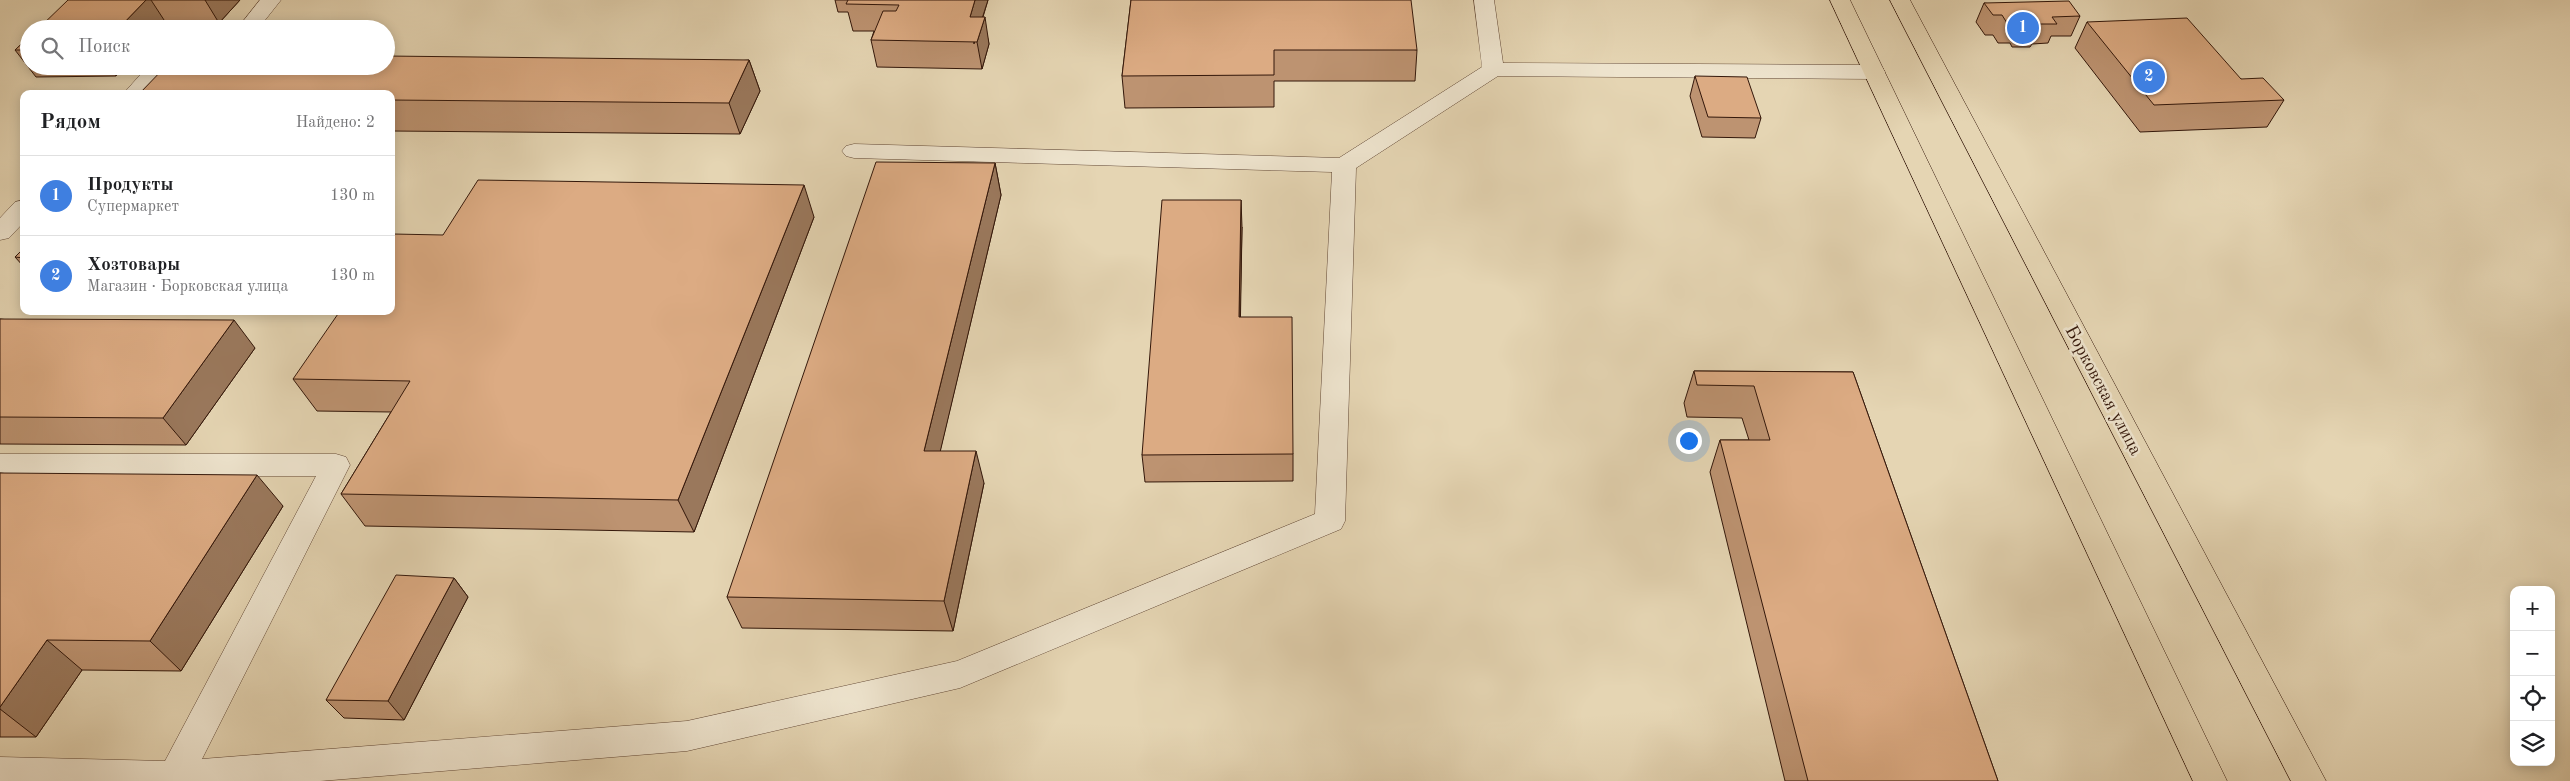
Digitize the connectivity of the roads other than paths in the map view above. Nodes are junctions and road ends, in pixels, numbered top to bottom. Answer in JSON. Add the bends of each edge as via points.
{"nodes":[{"id":1,"x":272,"y":0,"type":"edge"},
{"id":2,"x":1484,"y":0,"type":"edge"},
{"id":3,"x":1840,"y":0,"type":"edge"},
{"id":4,"x":1900,"y":0,"type":"edge"},
{"id":5,"x":255,"y":20,"type":"edge"},
{"id":6,"x":1493,"y":69,"type":"junction"},
{"id":7,"x":1874,"y":72,"type":"junction"},
{"id":8,"x":161,"y":75,"type":"edge"},
{"id":9,"x":138,"y":90,"type":"edge"},
{"id":10,"x":854,"y":151,"type":"dead end"},
{"id":11,"x":1344,"y":165,"type":"junction"},
{"id":12,"x":20,"y":212,"type":"edge"},
{"id":13,"x":0,"y":232,"type":"edge"},
{"id":14,"x":0,"y":464,"type":"edge"},
{"id":15,"x":0,"y":773,"type":"edge"},
{"id":16,"x":175,"y":777,"type":"junction"},
{"id":17,"x":2210,"y":781,"type":"edge"},
{"id":18,"x":2309,"y":781,"type":"edge"}],
"edges":[{"from":1,"to":5,"type":"lane"},
{"from":2,"to":6,"type":"lane"},
{"from":3,"to":7,"type":"main road"},
{"from":4,"to":18,"type":"main road","name":"Борковская улица"},
{"from":6,"to":7,"type":"lane"},
{"from":6,"to":11,"type":"lane"},
{"from":7,"to":17,"type":"main road"},
{"from":8,"to":9,"type":"lane","via":[[148,80]]},
{"from":10,"to":11,"type":"lane"},
{"from":11,"to":16,"type":"lane","via":[[1330,521],[960,674],[687,736]]},
{"from":12,"to":13,"type":"lane"},
{"from":14,"to":16,"type":"lane","via":[[336,465]]},
{"from":15,"to":16,"type":"lane"}]}
